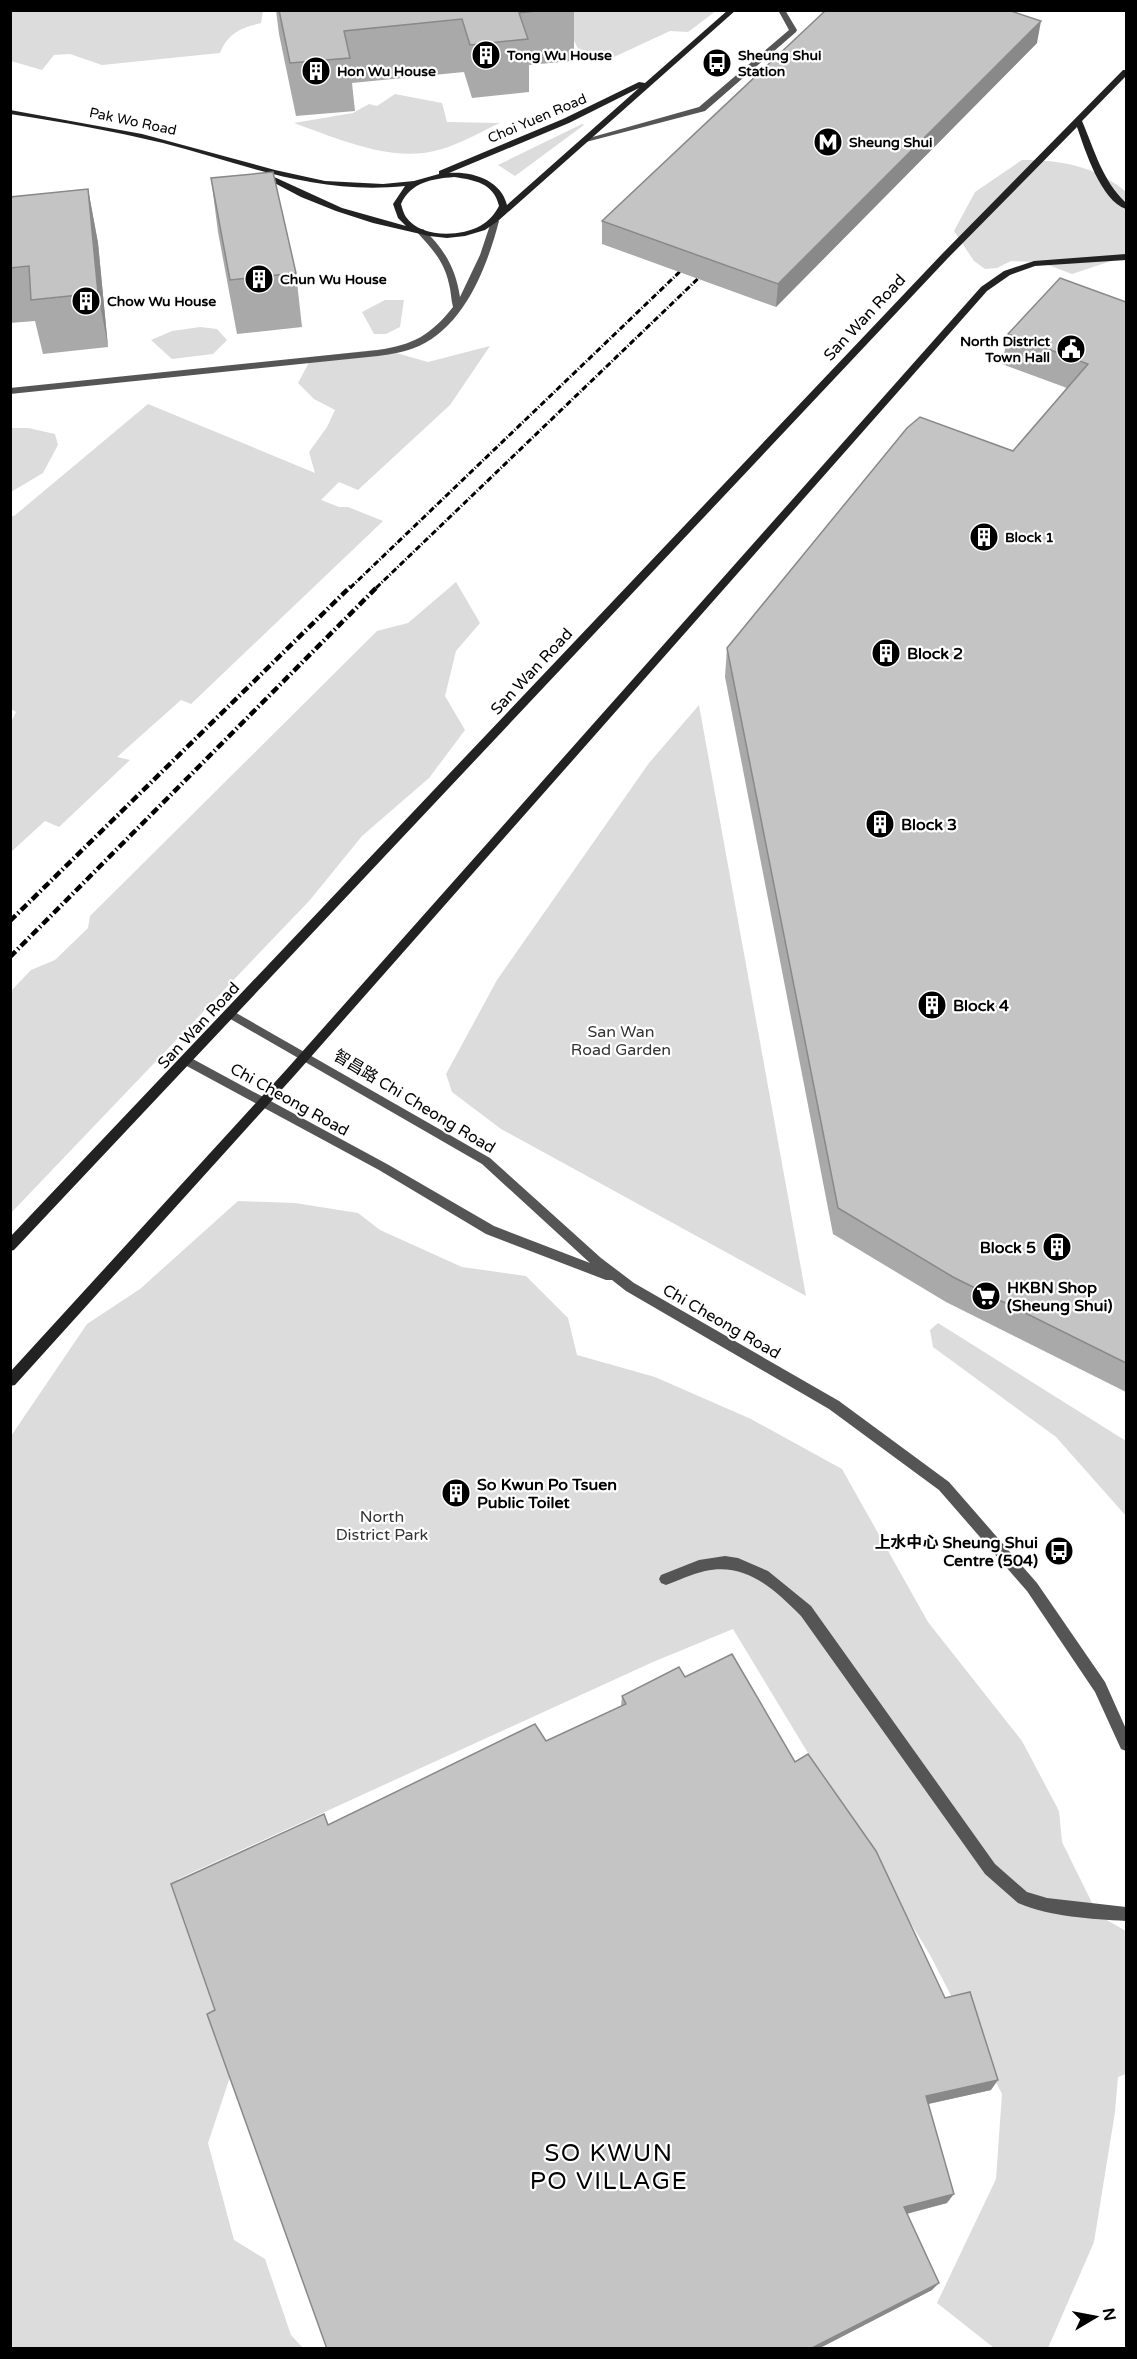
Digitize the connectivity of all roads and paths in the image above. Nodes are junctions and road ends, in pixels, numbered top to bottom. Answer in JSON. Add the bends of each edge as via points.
{"nodes":[{"id":1,"x":733,"y":10,"type":"edge"},
{"id":2,"x":781,"y":10,"type":"edge"},
{"id":3,"x":1126,"y":72,"type":"edge"},
{"id":4,"x":656,"y":77,"type":"junction"},
{"id":5,"x":10,"y":112,"type":"edge"},
{"id":6,"x":1079,"y":122,"type":"junction"},
{"id":7,"x":586,"y":140,"type":"junction"},
{"id":8,"x":247,"y":166,"type":"junction"},
{"id":9,"x":426,"y":179,"type":"junction"},
{"id":10,"x":415,"y":183,"type":"junction"},
{"id":11,"x":1126,"y":207,"type":"edge"},
{"id":12,"x":498,"y":217,"type":"junction"},
{"id":13,"x":420,"y":231,"type":"junction"},
{"id":14,"x":1126,"y":257,"type":"edge"},
{"id":15,"x":456,"y":306,"type":"junction"},
{"id":16,"x":10,"y":391,"type":"edge"},
{"id":17,"x":231,"y":1014,"type":"junction"},
{"id":18,"x":308,"y":1056,"type":"junction"},
{"id":19,"x":187,"y":1062,"type":"junction"},
{"id":20,"x":263,"y":1103,"type":"junction"},
{"id":21,"x":10,"y":1246,"type":"edge"},
{"id":22,"x":625,"y":1282,"type":"junction"},
{"id":23,"x":10,"y":1381,"type":"edge"},
{"id":24,"x":666,"y":1579,"type":"dead end"},
{"id":25,"x":1126,"y":1744,"type":"edge"},
{"id":26,"x":1126,"y":1914,"type":"edge"}],
"edges":[{"from":1,"to":4,"type":"street","name":"Choi Yuen Road"},
{"from":2,"to":7,"type":"street","via":[[793,30],[702,109]]},
{"from":3,"to":6,"type":"street","name":"San Wan Road"},
{"from":4,"to":7,"type":"street","name":"Choi Yuen Road"},
{"from":4,"to":9,"type":"street","name":"Choi Yuen Road","via":[[575,117]]},
{"from":5,"to":8,"type":"street","name":"Pak Wo Road","via":[[139,135]]},
{"from":6,"to":11,"type":"street","via":[[1093,164]]},
{"from":6,"to":17,"type":"street","name":"San Wan Road","via":[[945,256]]},
{"from":7,"to":12,"type":"street","name":"Choi Yuen Road"},
{"from":8,"to":10,"type":"street","name":"Pak Wo Road","via":[[333,186],[375,188]]},
{"from":8,"to":13,"type":"street","name":"Pak Wo Road","via":[[327,206]]},
{"from":9,"to":10,"type":"street"},
{"from":9,"to":12,"type":"street","via":[[454,175],[490,184],[502,198]]},
{"from":10,"to":13,"type":"street","via":[[400,196],[397,212]]},
{"from":12,"to":13,"type":"street","via":[[486,227],[461,235]]},
{"from":12,"to":15,"type":"street","via":[[481,267]]},
{"from":13,"to":15,"type":"street","via":[[446,259],[455,283]]},
{"from":14,"to":18,"type":"street","via":[[1034,264],[1007,273],[984,289]]},
{"from":15,"to":16,"type":"street","via":[[428,337],[397,350]]},
{"from":17,"to":18,"type":"street","name":"智昌路 Chi Cheong Road"},
{"from":17,"to":19,"type":"street","name":"San Wan Road"},
{"from":18,"to":20,"type":"street"},
{"from":18,"to":22,"type":"street","name":"智昌路 Chi Cheong Road","via":[[486,1161],[597,1262]]},
{"from":19,"to":20,"type":"street","name":"Chi Cheong Road"},
{"from":19,"to":21,"type":"street","name":"San Wan Road"},
{"from":20,"to":22,"type":"street","name":"Chi Cheong Road","via":[[490,1230]]},
{"from":20,"to":23,"type":"street"},
{"from":22,"to":25,"type":"street","name":"Chi Cheong Road","via":[[834,1405],[944,1486],[1032,1587],[1100,1687]]},
{"from":24,"to":26,"type":"street","via":[[711,1563],[743,1565],[776,1581],[806,1611],[990,1869],[1023,1898],[1047,1905]]}]}
